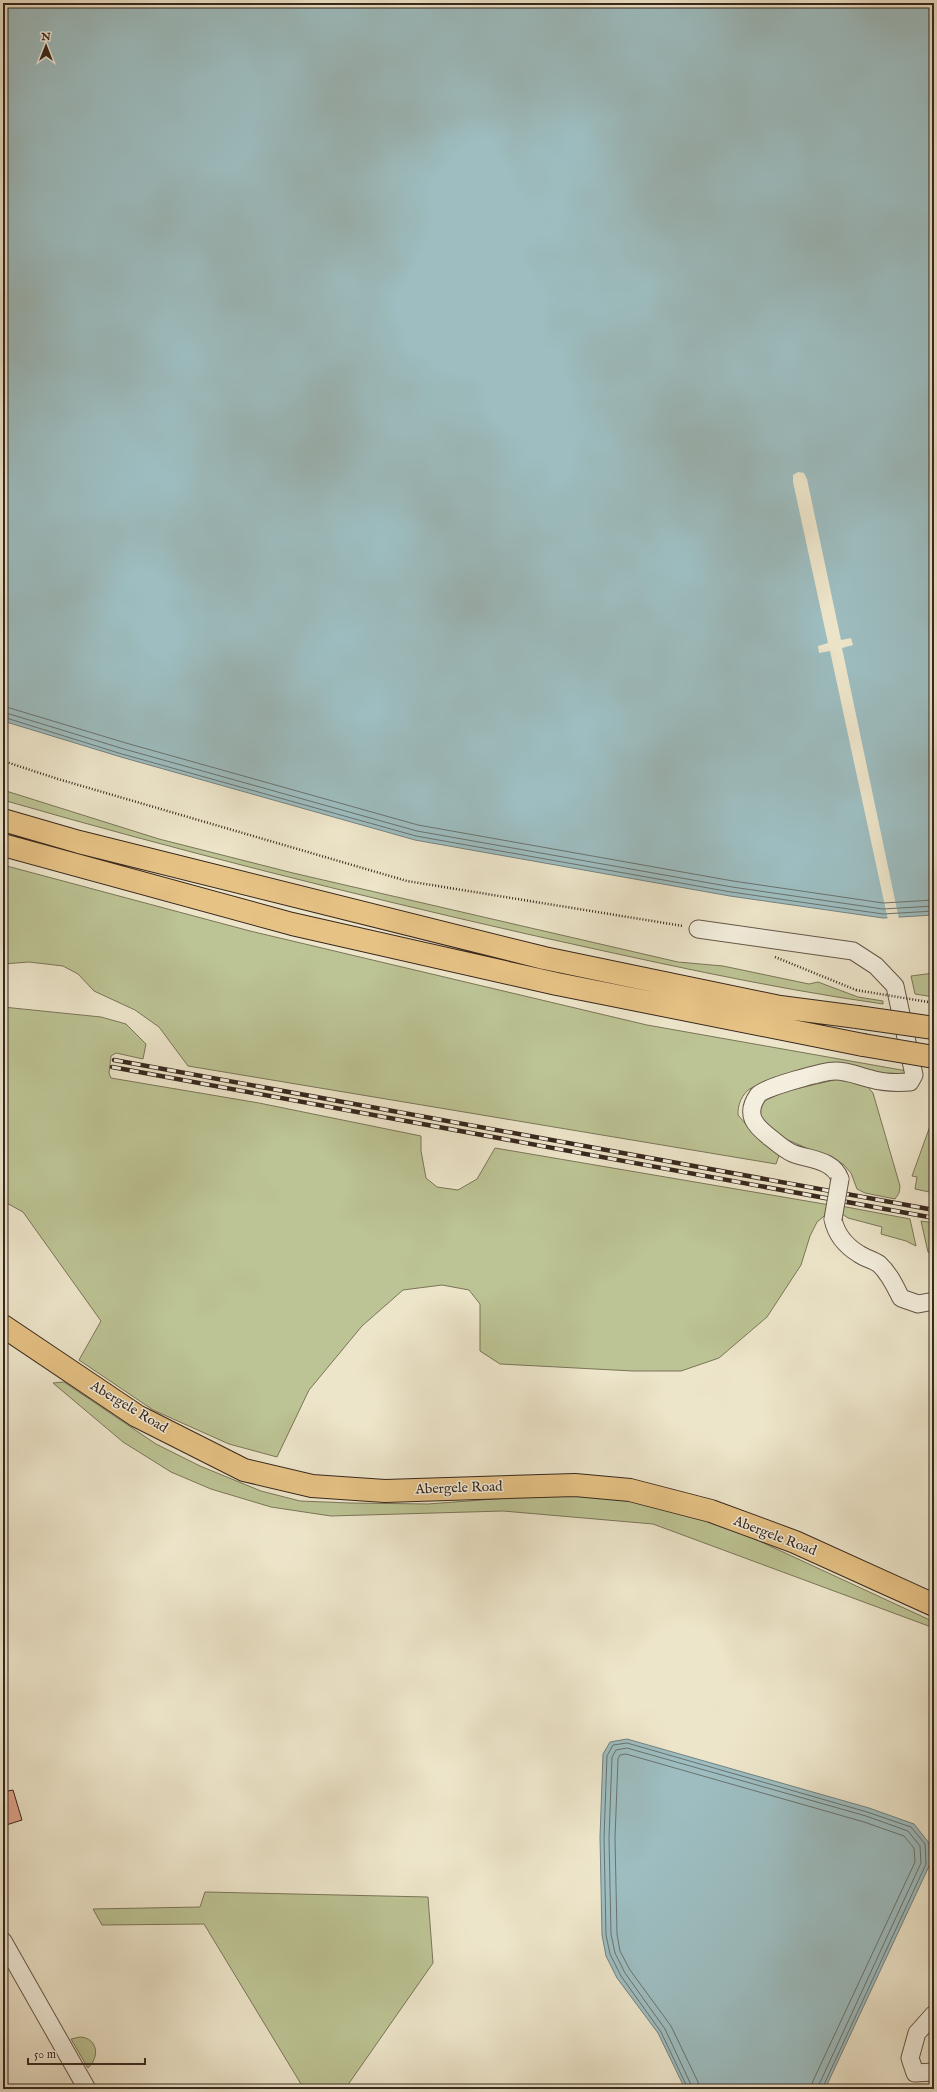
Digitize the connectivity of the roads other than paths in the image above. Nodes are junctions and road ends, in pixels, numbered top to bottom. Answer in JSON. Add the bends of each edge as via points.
{"nodes":[{"id":1,"x":3,"y":820,"type":"edge"},
{"id":2,"x":3,"y":845,"type":"edge"},
{"id":3,"x":698,"y":929,"type":"road end"},
{"id":4,"x":934,"y":1028,"type":"edge"},
{"id":5,"x":934,"y":1057,"type":"edge"},
{"id":6,"x":934,"y":1301,"type":"edge"},
{"id":7,"x":3,"y":1326,"type":"edge"},
{"id":8,"x":934,"y":1605,"type":"edge"},
{"id":9,"x":3,"y":1942,"type":"edge"},
{"id":10,"x":934,"y":2014,"type":"edge"},
{"id":11,"x":934,"y":2072,"type":"edge"},
{"id":12,"x":87,"y":2089,"type":"edge"}],
"edges":[{"from":1,"to":4,"type":"main road","bridge":true,"via":[[80,842],[544,958],[780,1007]]},
{"from":2,"to":5,"type":"main road","bridge":true,"via":[[292,924],[557,984]]},
{"from":3,"to":6,"type":"street","bridge":true,"via":[[853,951],[876,966],[895,986],[914,1075],[910,1082],[890,1083],[850,1072],[834,1071],[761,1091],[753,1102],[752,1115],[758,1128],[792,1153],[822,1161],[837,1171],[840,1179],[833,1220],[842,1240],[858,1254],[878,1264],[893,1281],[901,1298],[918,1304]]},
{"from":7,"to":8,"type":"main road","name":"Abergele Road","via":[[137,1416],[244,1470],[312,1486],[385,1491],[574,1485],[630,1490],[710,1511],[795,1542]]},
{"from":9,"to":12,"type":"street"},
{"from":10,"to":11,"type":"street","via":[[917,2033],[910,2058],[915,2073]]}]}
